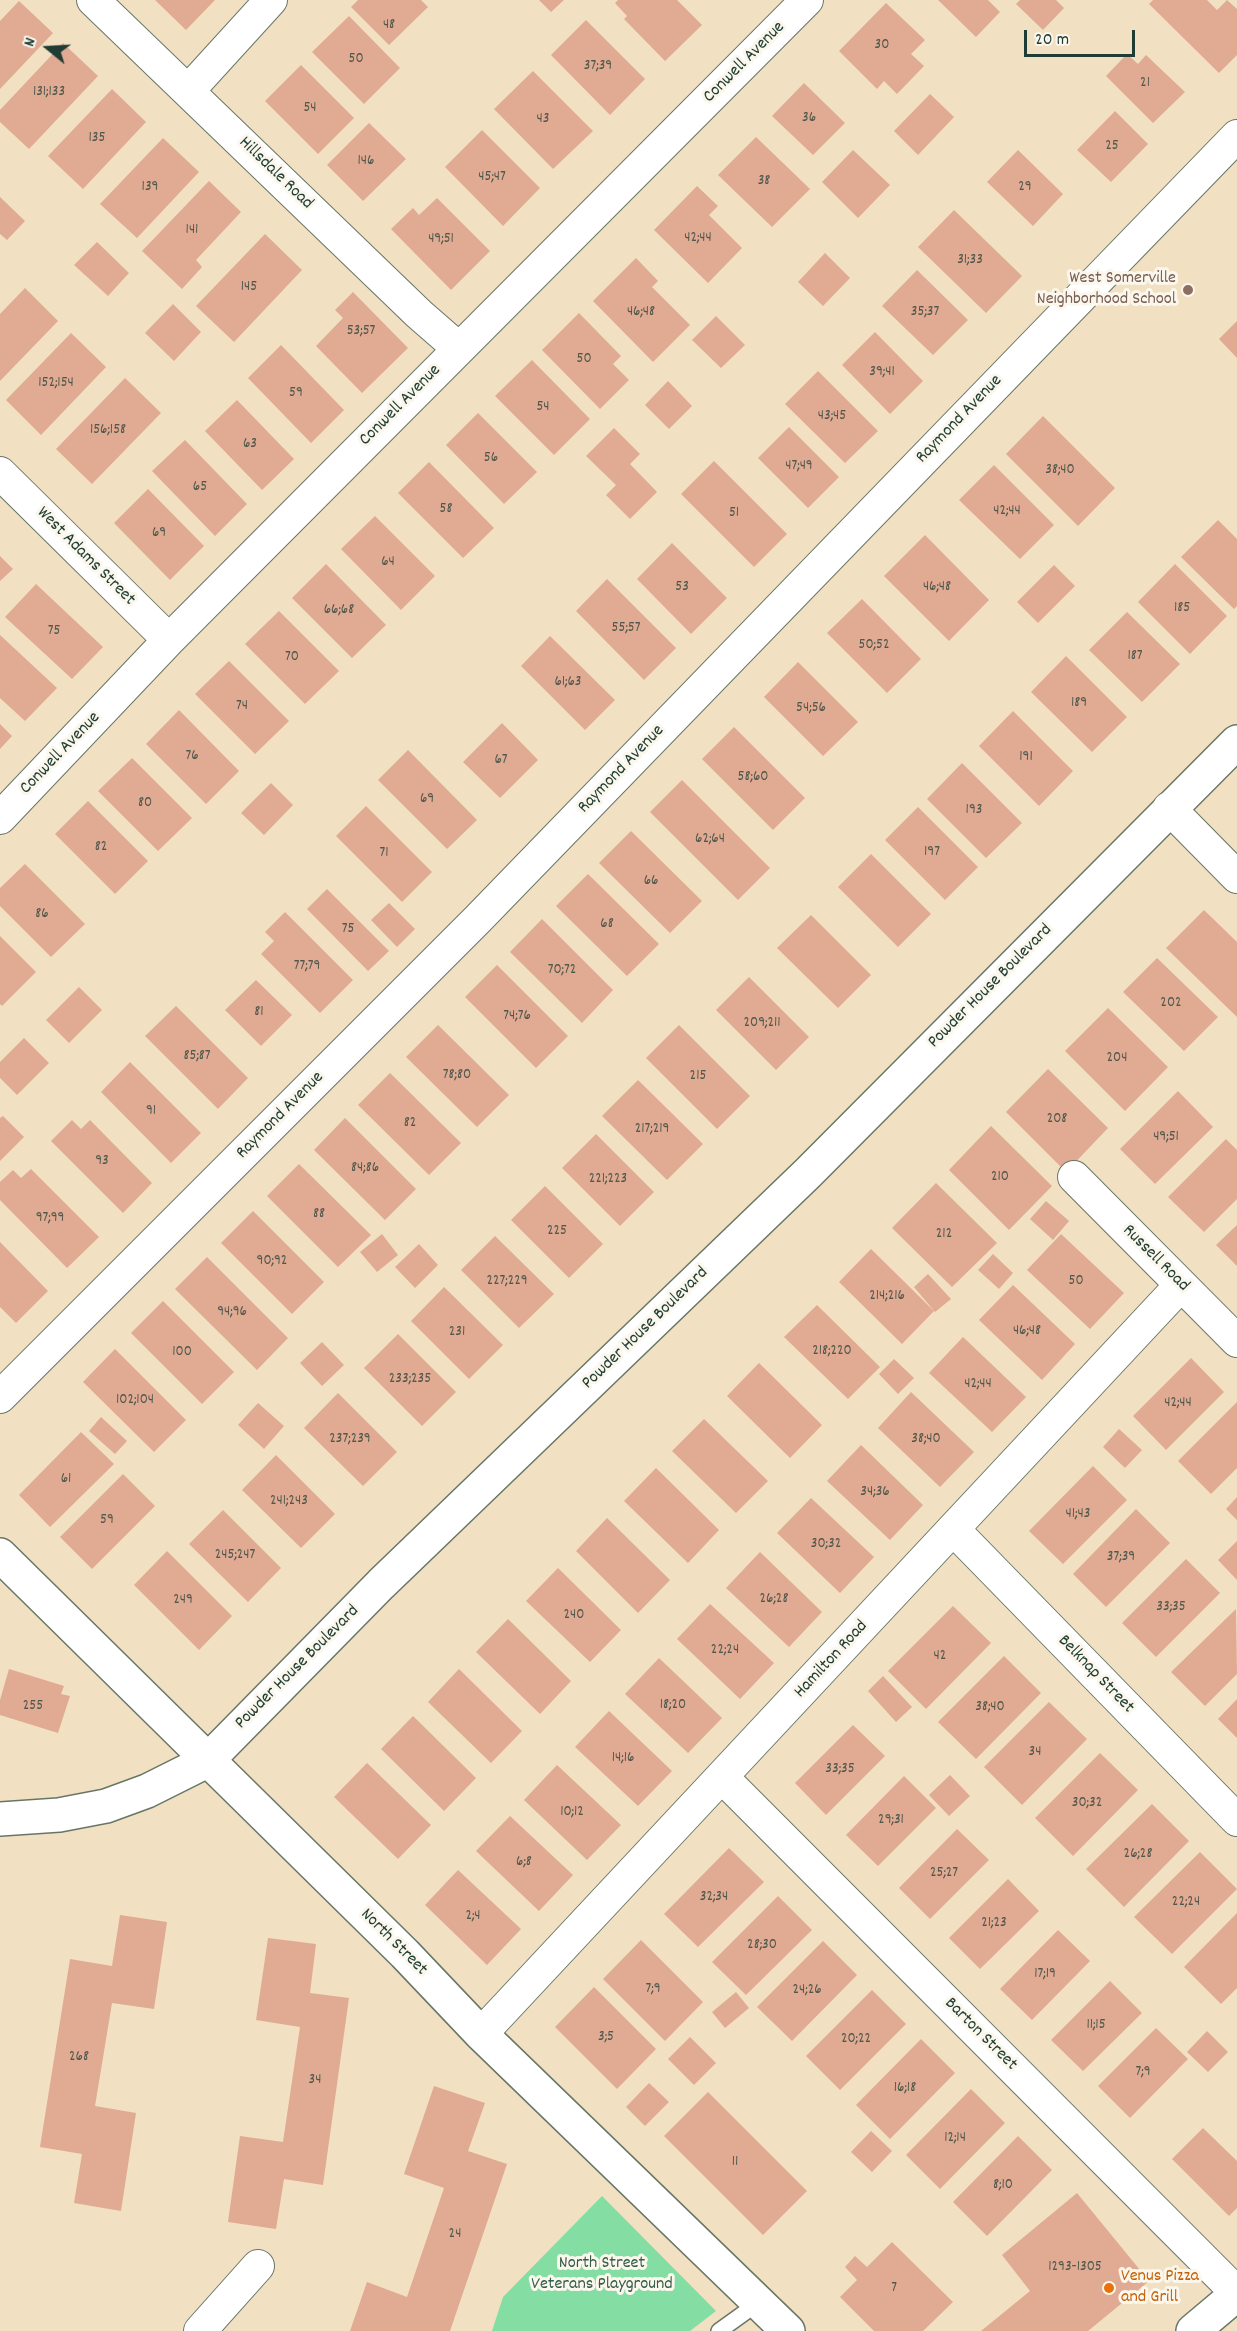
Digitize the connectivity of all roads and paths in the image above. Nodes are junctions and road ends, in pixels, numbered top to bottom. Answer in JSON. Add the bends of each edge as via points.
{"nodes":[{"id":1,"x":93,"y":0,"type":"edge"},
{"id":2,"x":271,"y":0,"type":"edge"},
{"id":3,"x":807,"y":0,"type":"edge"},
{"id":4,"x":189,"y":90,"type":"junction"},
{"id":5,"x":1237,"y":136,"type":"edge"},
{"id":6,"x":458,"y":348,"type":"junction"},
{"id":7,"x":0,"y":473,"type":"edge"},
{"id":8,"x":169,"y":640,"type":"junction"},
{"id":9,"x":1237,"y":742,"type":"edge"},
{"id":10,"x":1169,"y":808,"type":"junction"},
{"id":11,"x":0,"y":818,"type":"edge"},
{"id":12,"x":1237,"y":877,"type":"edge"},
{"id":13,"x":1074,"y":1177,"type":"dead end"},
{"id":14,"x":1181,"y":1285,"type":"junction"},
{"id":15,"x":1237,"y":1341,"type":"edge"},
{"id":16,"x":0,"y":1397,"type":"edge"},
{"id":17,"x":953,"y":1529,"type":"junction"},
{"id":18,"x":0,"y":1555,"type":"edge"},
{"id":19,"x":207,"y":1761,"type":"junction"},
{"id":20,"x":722,"y":1777,"type":"junction"},
{"id":21,"x":0,"y":1819,"type":"edge"},
{"id":22,"x":1237,"y":1820,"type":"edge"},
{"id":23,"x":481,"y":2034,"type":"junction"},
{"id":24,"x":258,"y":2266,"type":"dead end"},
{"id":25,"x":1237,"y":2293,"type":"edge"},
{"id":26,"x":758,"y":2302,"type":"junction"},
{"id":27,"x":200,"y":2331,"type":"edge"},
{"id":28,"x":719,"y":2331,"type":"edge"},
{"id":29,"x":788,"y":2331,"type":"edge"},
{"id":30,"x":1193,"y":2331,"type":"edge"}],
"edges":[{"from":1,"to":4,"type":"street","name":"Hillsdale Road"},
{"from":2,"to":4,"type":"street"},
{"from":3,"to":6,"type":"street","name":"Conwell Avenue"},
{"from":4,"to":6,"type":"street","name":"Hillsdale Road"},
{"from":5,"to":16,"type":"street","name":"Raymond Avenue","via":[[477,920]]},
{"from":6,"to":8,"type":"street","name":"Conwell Avenue"},
{"from":7,"to":8,"type":"street","name":"West Adams Street"},
{"from":8,"to":11,"type":"street","name":"Conwell Avenue"},
{"from":9,"to":10,"type":"main road","name":"Powder House Boulevard"},
{"from":10,"to":12,"type":"street"},
{"from":10,"to":19,"type":"main road","name":"Powder House Boulevard","via":[[808,1173],[381,1584]]},
{"from":13,"to":14,"type":"street","name":"Russell Road"},
{"from":14,"to":15,"type":"street","name":"Russell Road"},
{"from":14,"to":17,"type":"street","name":"Hamilton Road"},
{"from":17,"to":20,"type":"street","name":"Hamilton Road"},
{"from":17,"to":22,"type":"street","name":"Belknap Street"},
{"from":18,"to":19,"type":"main road","name":"North Street"},
{"from":19,"to":21,"type":"main road","name":"Powder House Boulevard","via":[[106,1806],[59,1815]]},
{"from":19,"to":23,"type":"main road","name":"North Street","via":[[405,1954]]},
{"from":20,"to":23,"type":"street","name":"Hamilton Road"},
{"from":20,"to":25,"type":"street","name":"Barton Street"},
{"from":23,"to":26,"type":"main road","name":"North Street"},
{"from":24,"to":27,"type":"street"},
{"from":25,"to":30,"type":"main road"},
{"from":26,"to":28,"type":"lane"},
{"from":26,"to":29,"type":"main road","name":"North Street"}]}
